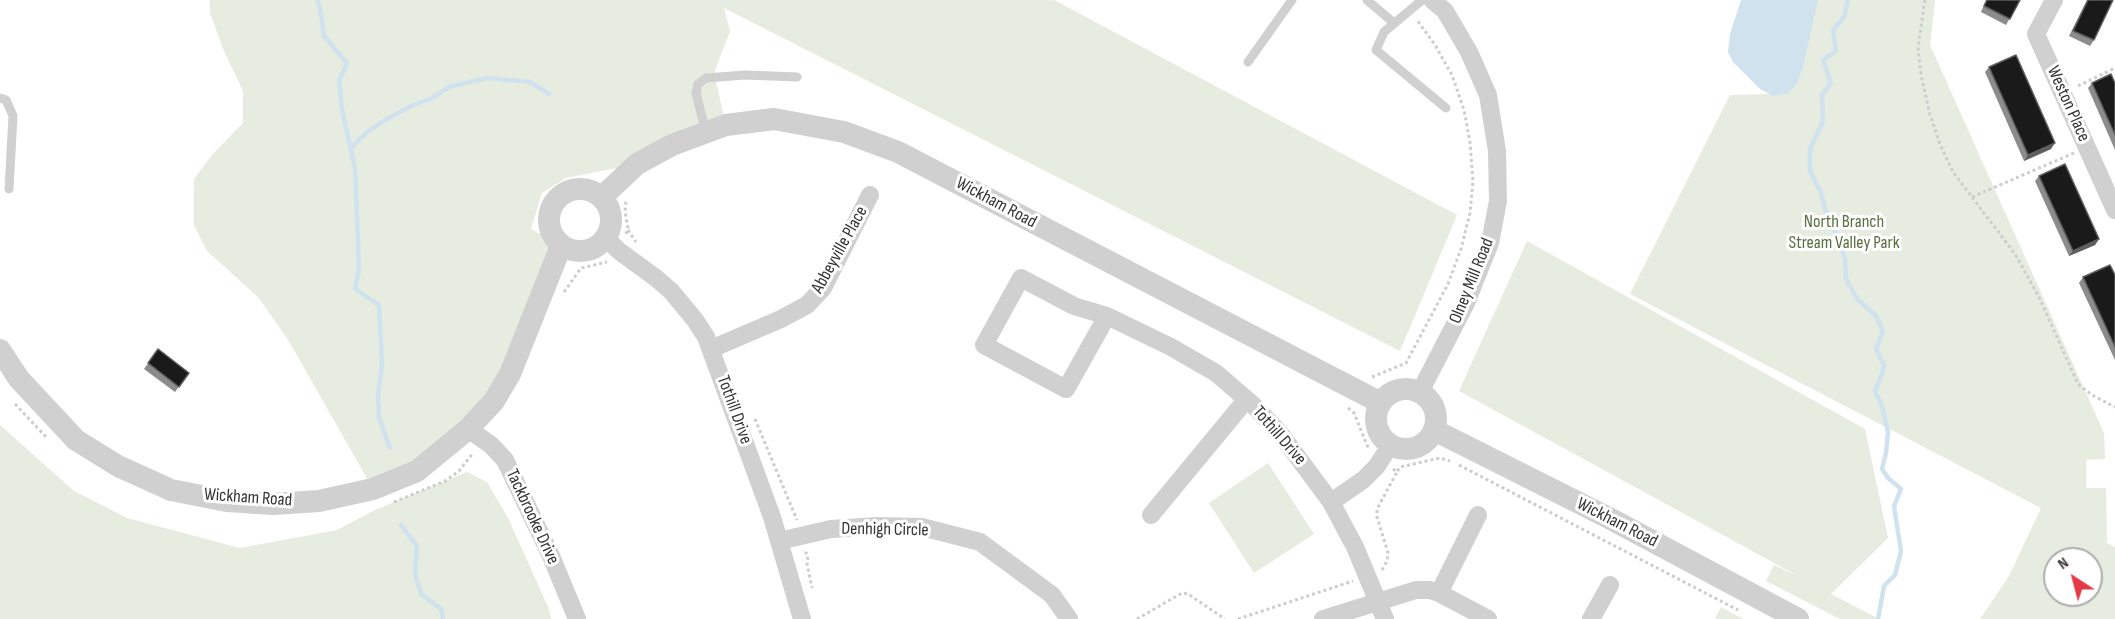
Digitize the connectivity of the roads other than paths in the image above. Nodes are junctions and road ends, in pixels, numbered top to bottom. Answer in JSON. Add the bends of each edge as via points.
{"nodes":[{"id":1,"x":1292,"y":0,"type":"edge"},
{"id":2,"x":1367,"y":0,"type":"edge"},
{"id":3,"x":1422,"y":0,"type":"edge"},
{"id":4,"x":1432,"y":0,"type":"edge"},
{"id":5,"x":2054,"y":0,"type":"edge"},
{"id":6,"x":1395,"y":23,"type":"junction"},
{"id":7,"x":1248,"y":62,"type":"dead end"},
{"id":8,"x":797,"y":77,"type":"dead end"},
{"id":9,"x":0,"y":98,"type":"edge"},
{"id":10,"x":1446,"y":108,"type":"dead end"},
{"id":11,"x":706,"y":133,"type":"junction"},
{"id":12,"x":9,"y":189,"type":"dead end"},
{"id":13,"x":870,"y":195,"type":"dead end"},
{"id":14,"x":602,"y":197,"type":"junction"},
{"id":15,"x":2115,"y":210,"type":"edge"},
{"id":16,"x":612,"y":244,"type":"junction"},
{"id":17,"x":561,"y":246,"type":"junction"},
{"id":18,"x":1107,"y":316,"type":"junction"},
{"id":19,"x":711,"y":349,"type":"junction"},
{"id":20,"x":0,"y":350,"type":"edge"},
{"id":21,"x":1420,"y":392,"type":"junction"},
{"id":22,"x":1246,"y":400,"type":"junction"},
{"id":23,"x":1381,"y":403,"type":"junction"},
{"id":24,"x":1434,"y":430,"type":"junction"},
{"id":25,"x":476,"y":434,"type":"junction"},
{"id":26,"x":1386,"y":452,"type":"junction"},
{"id":27,"x":1331,"y":502,"type":"junction"},
{"id":28,"x":1151,"y":515,"type":"dead end"},
{"id":29,"x":1478,"y":515,"type":"dead end"},
{"id":30,"x":779,"y":542,"type":"junction"},
{"id":31,"x":1610,"y":585,"type":"dead end"},
{"id":32,"x":1439,"y":593,"type":"junction"},
{"id":33,"x":1378,"y":602,"type":"junction"},
{"id":34,"x":577,"y":619,"type":"edge"},
{"id":35,"x":802,"y":619,"type":"edge"},
{"id":36,"x":1069,"y":619,"type":"edge"},
{"id":37,"x":1323,"y":619,"type":"edge"},
{"id":38,"x":1385,"y":619,"type":"edge"},
{"id":39,"x":1488,"y":619,"type":"edge"},
{"id":40,"x":1591,"y":619,"type":"edge"},
{"id":41,"x":1798,"y":619,"type":"edge"}],
"edges":[{"from":1,"to":7,"type":"lane"},
{"from":2,"to":6,"type":"lane"},
{"from":3,"to":6,"type":"lane"},
{"from":4,"to":21,"type":"street","name":"Olney Mill Road","via":[[1445,11],[1488,95],[1497,150],[1498,201],[1490,243],[1466,303]]},
{"from":5,"to":15,"type":"street","name":"Weston Place","via":[[2036,34]]},
{"from":6,"to":10,"type":"lane","via":[[1384,32],[1376,50]]},
{"from":8,"to":11,"type":"lane","via":[[706,78],[698,84],[696,93]]},
{"from":9,"to":12,"type":"lane","via":[[6,100],[13,116]]},
{"from":11,"to":14,"type":"street","name":"Wickham Road","via":[[637,164]]},
{"from":11,"to":23,"type":"street","name":"Wickham Road","via":[[726,125],[774,119],[844,132],[898,152]]},
{"from":13,"to":19,"type":"street","name":"Abbeyville Place","via":[[823,288],[807,305]]},
{"from":14,"to":16,"type":"street","via":[[611,217]]},
{"from":14,"to":17,"type":"street","via":[[581,188],[559,195],[548,215],[553,237]]},
{"from":16,"to":17,"type":"street","via":[[585,251]]},
{"from":16,"to":19,"type":"street","name":"Tothill Drive","via":[[671,291],[695,320]]},
{"from":17,"to":25,"type":"street","name":"Wickham Road","via":[[510,374]]},
{"from":18,"to":18,"type":"street","name":"Tothill Drive","via":[[1066,389],[984,345],[1021,278],[1074,306]]},
{"from":18,"to":22,"type":"street","name":"Tothill Drive","via":[[1216,373]]},
{"from":19,"to":30,"type":"street","name":"Tothill Drive"},
{"from":20,"to":25,"type":"street","name":"Wickham Road","via":[[19,380],[76,440],[118,466],[171,490],[227,501],[319,501],[373,489],[417,471]]},
{"from":21,"to":23,"type":"street","via":[[1398,390]]},
{"from":21,"to":24,"type":"street","via":[[1434,408]]},
{"from":22,"to":27,"type":"street","name":"Tothill Drive","via":[[1279,432]]},
{"from":22,"to":28,"type":"street"},
{"from":23,"to":26,"type":"street","via":[[1376,421]]},
{"from":24,"to":26,"type":"street","via":[[1420,445]]},
{"from":24,"to":41,"type":"street","name":"Wickham Road","via":[[1610,518]]},
{"from":25,"to":34,"type":"street","name":"Tackbrooke Drive","via":[[505,460]]},
{"from":26,"to":27,"type":"street","via":[[1363,480]]},
{"from":27,"to":33,"type":"street","name":"Tothill Drive"},
{"from":29,"to":32,"type":"street"},
{"from":30,"to":35,"type":"street","name":"Tothill Drive"},
{"from":30,"to":36,"type":"street","name":"Denhigh Circle","via":[[831,529],[878,526],[922,527],[980,542],[1052,595]]},
{"from":31,"to":40,"type":"street"},
{"from":32,"to":33,"type":"street","via":[[1416,590]]},
{"from":32,"to":39,"type":"street"},
{"from":33,"to":37,"type":"street"},
{"from":33,"to":38,"type":"street","name":"Tothill Drive"}]}
